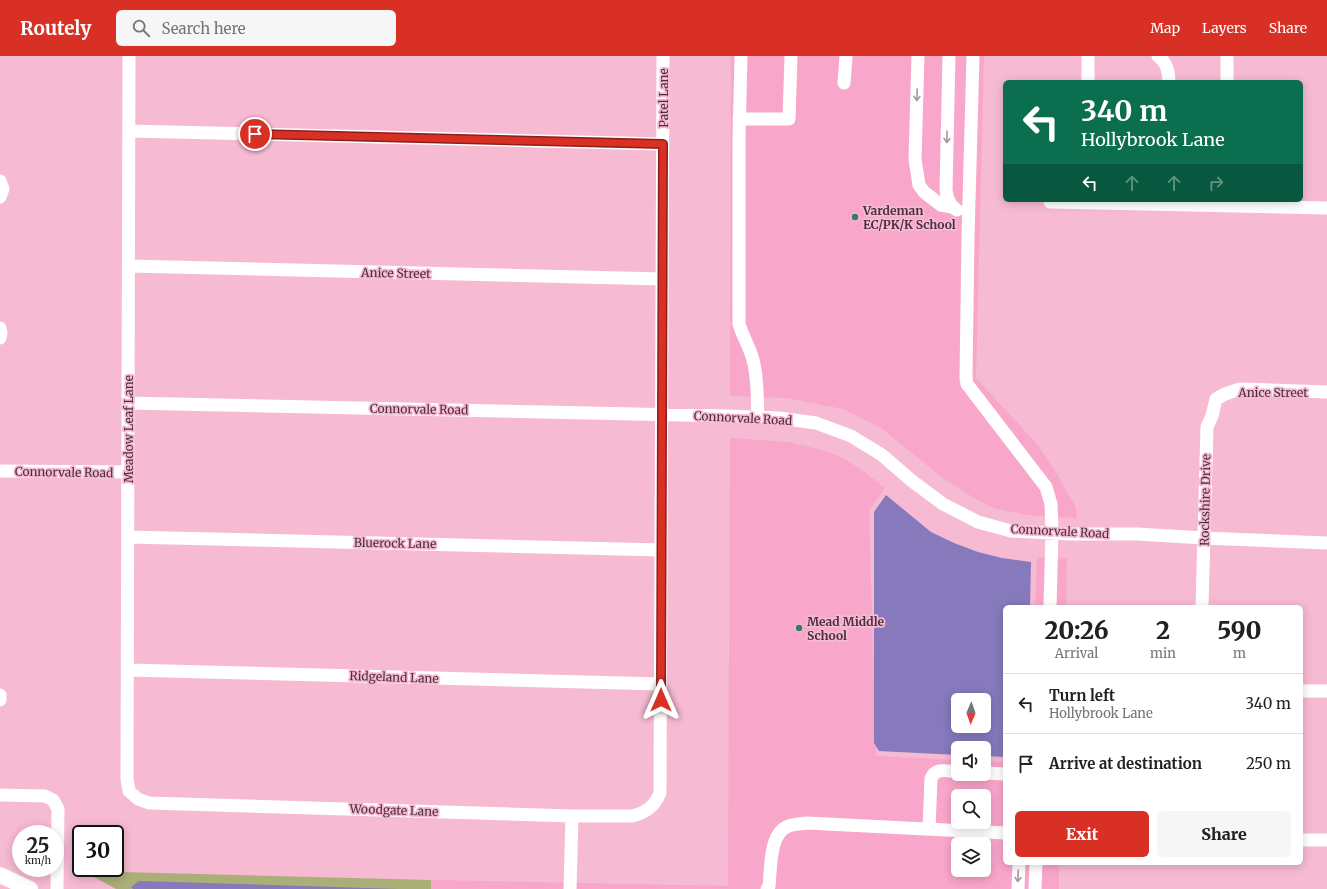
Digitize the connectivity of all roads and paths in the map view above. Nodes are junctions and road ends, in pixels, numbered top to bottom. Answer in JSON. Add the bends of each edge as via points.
{"nodes":[{"id":1,"x":129,"y":56,"type":"edge"},
{"id":2,"x":663,"y":56,"type":"edge"},
{"id":3,"x":741,"y":56,"type":"edge"},
{"id":4,"x":791,"y":56,"type":"edge"},
{"id":5,"x":846,"y":56,"type":"edge"},
{"id":6,"x":918,"y":56,"type":"edge"},
{"id":7,"x":950,"y":56,"type":"edge"},
{"id":8,"x":973,"y":56,"type":"edge"},
{"id":9,"x":1158,"y":56,"type":"edge"},
{"id":10,"x":1090,"y":58,"type":"edge"},
{"id":11,"x":1227,"y":58,"type":"dead end"},
{"id":12,"x":1088,"y":80,"type":"edge"},
{"id":13,"x":1169,"y":80,"type":"edge"},
{"id":14,"x":1227,"y":80,"type":"edge"},
{"id":15,"x":844,"y":83,"type":"dead end"},
{"id":16,"x":739,"y":119,"type":"junction"},
{"id":17,"x":129,"y":131,"type":"junction"},
{"id":18,"x":663,"y":144,"type":"junction"},
{"id":19,"x":0,"y":181,"type":"edge"},
{"id":20,"x":0,"y":197,"type":"edge"},
{"id":21,"x":1154,"y":202,"type":"edge"},
{"id":22,"x":1221,"y":203,"type":"edge"},
{"id":23,"x":952,"y":208,"type":"junction"},
{"id":24,"x":1327,"y":208,"type":"edge"},
{"id":25,"x":968,"y":215,"type":"junction"},
{"id":26,"x":129,"y":266,"type":"junction"},
{"id":27,"x":662,"y":279,"type":"junction"},
{"id":28,"x":0,"y":328,"type":"edge"},
{"id":29,"x":0,"y":338,"type":"edge"},
{"id":30,"x":1327,"y":392,"type":"edge"},
{"id":31,"x":1221,"y":397,"type":"joint"},
{"id":32,"x":128,"y":403,"type":"junction"},
{"id":33,"x":662,"y":415,"type":"junction"},
{"id":34,"x":758,"y":417,"type":"junction"},
{"id":35,"x":0,"y":471,"type":"edge"},
{"id":36,"x":128,"y":472,"type":"junction"},
{"id":37,"x":1052,"y":532,"type":"junction"},
{"id":38,"x":128,"y":536,"type":"junction"},
{"id":39,"x":1204,"y":538,"type":"junction"},
{"id":40,"x":1327,"y":542,"type":"edge"},
{"id":41,"x":661,"y":550,"type":"junction"},
{"id":42,"x":1050,"y":605,"type":"edge"},
{"id":43,"x":1202,"y":605,"type":"edge"},
{"id":44,"x":128,"y":670,"type":"junction"},
{"id":45,"x":661,"y":684,"type":"junction"},
{"id":46,"x":1303,"y":691,"type":"edge"},
{"id":47,"x":1327,"y":691,"type":"edge"},
{"id":48,"x":0,"y":695,"type":"edge"},
{"id":49,"x":0,"y":700,"type":"edge"},
{"id":50,"x":951,"y":772,"type":"edge"},
{"id":51,"x":991,"y":773,"type":"edge"},
{"id":52,"x":1003,"y":774,"type":"edge"},
{"id":53,"x":0,"y":795,"type":"edge"},
{"id":54,"x":138,"y":799,"type":"joint"},
{"id":55,"x":650,"y":808,"type":"joint"},
{"id":56,"x":572,"y":816,"type":"junction"},
{"id":57,"x":929,"y":829,"type":"junction"},
{"id":58,"x":1003,"y":833,"type":"edge"},
{"id":59,"x":1303,"y":840,"type":"edge"},
{"id":60,"x":1327,"y":840,"type":"edge"},
{"id":61,"x":1019,"y":865,"type":"edge"},
{"id":62,"x":1036,"y":865,"type":"edge"},
{"id":63,"x":0,"y":875,"type":"edge"},
{"id":64,"x":30,"y":889,"type":"edge"},
{"id":65,"x":57,"y":889,"type":"edge"},
{"id":66,"x":570,"y":889,"type":"edge"},
{"id":67,"x":767,"y":889,"type":"edge"},
{"id":68,"x":1018,"y":889,"type":"edge"},
{"id":69,"x":1036,"y":889,"type":"edge"}],
"edges":[{"from":1,"to":17,"type":"street","name":"Meadow Leaf Lane"},
{"from":2,"to":18,"type":"street","name":"Patel Lane"},
{"from":3,"to":16,"type":"street"},
{"from":4,"to":16,"type":"street","via":[[789,120]]},
{"from":5,"to":15,"type":"street"},
{"from":6,"to":23,"type":"street","one_way":true,"via":[[915,159],[919,185],[941,205]]},
{"from":7,"to":23,"type":"street","one_way":true,"via":[[946,190]]},
{"from":8,"to":25,"type":"street"},
{"from":9,"to":13,"type":"street","via":[[1166,65]]},
{"from":10,"to":12,"type":"street"},
{"from":11,"to":14,"type":"street"},
{"from":16,"to":34,"type":"street","via":[[739,324],[753,358],[757,376]]},
{"from":17,"to":18,"type":"street"},
{"from":17,"to":26,"type":"street","name":"Meadow Leaf Lane"},
{"from":18,"to":27,"type":"street","name":"Patel Lane"},
{"from":19,"to":20,"type":"street","via":[[3,189]]},
{"from":21,"to":22,"type":"street"},
{"from":22,"to":24,"type":"street"},
{"from":23,"to":25,"type":"street"},
{"from":25,"to":37,"type":"street","via":[[967,384],[1046,487],[1051,504]]},
{"from":26,"to":27,"type":"street","name":"Anice Street"},
{"from":26,"to":32,"type":"street","name":"Meadow Leaf Lane"},
{"from":27,"to":33,"type":"street","name":"Patel Lane"},
{"from":28,"to":29,"type":"street"},
{"from":30,"to":31,"type":"street","name":"Anice Street","via":[[1240,389]]},
{"from":31,"to":39,"type":"street","name":"Rockshire Drive","via":[[1216,399],[1207,427]]},
{"from":32,"to":33,"type":"street","name":"Connorvale Road"},
{"from":32,"to":36,"type":"street","name":"Meadow Leaf Lane"},
{"from":33,"to":34,"type":"street","name":"Connorvale Road"},
{"from":33,"to":41,"type":"street","name":"Patel Lane"},
{"from":34,"to":37,"type":"street","name":"Connorvale Road","via":[[816,423],[851,436],[882,455],[943,504],[978,522],[1011,531]]},
{"from":35,"to":36,"type":"street","name":"Connorvale Road"},
{"from":36,"to":38,"type":"street","name":"Meadow Leaf Lane"},
{"from":37,"to":39,"type":"street","name":"Connorvale Road"},
{"from":37,"to":42,"type":"street"},
{"from":38,"to":41,"type":"street","name":"Bluerock Lane"},
{"from":38,"to":44,"type":"street","name":"Meadow Leaf Lane"},
{"from":39,"to":40,"type":"street","name":"Connorvale Road"},
{"from":39,"to":43,"type":"street","name":"Rockshire Drive"},
{"from":41,"to":45,"type":"street","name":"Patel Lane"},
{"from":44,"to":45,"type":"street","name":"Ridgeland Lane"},
{"from":44,"to":54,"type":"street","name":"Meadow Leaf Lane","via":[[127,779],[129,791]]},
{"from":45,"to":55,"type":"street","name":"Patel Lane","via":[[660,793]]},
{"from":46,"to":47,"type":"street"},
{"from":48,"to":49,"type":"street"},
{"from":50,"to":57,"type":"street","via":[[938,771],[931,779]]},
{"from":51,"to":52,"type":"street"},
{"from":53,"to":65,"type":"street","via":[[45,796],[53,800],[58,809]]},
{"from":54,"to":56,"type":"street","name":"Woodgate Lane","via":[[149,803]]},
{"from":55,"to":56,"type":"street","name":"Woodgate Lane","via":[[632,816]]},
{"from":56,"to":66,"type":"street"},
{"from":57,"to":58,"type":"street"},
{"from":57,"to":67,"type":"street","via":[[807,823],[787,826],[777,835],[772,850]]},
{"from":59,"to":60,"type":"street"},
{"from":61,"to":68,"type":"street","one_way":true},
{"from":62,"to":69,"type":"street"},
{"from":63,"to":64,"type":"main road"}]}
